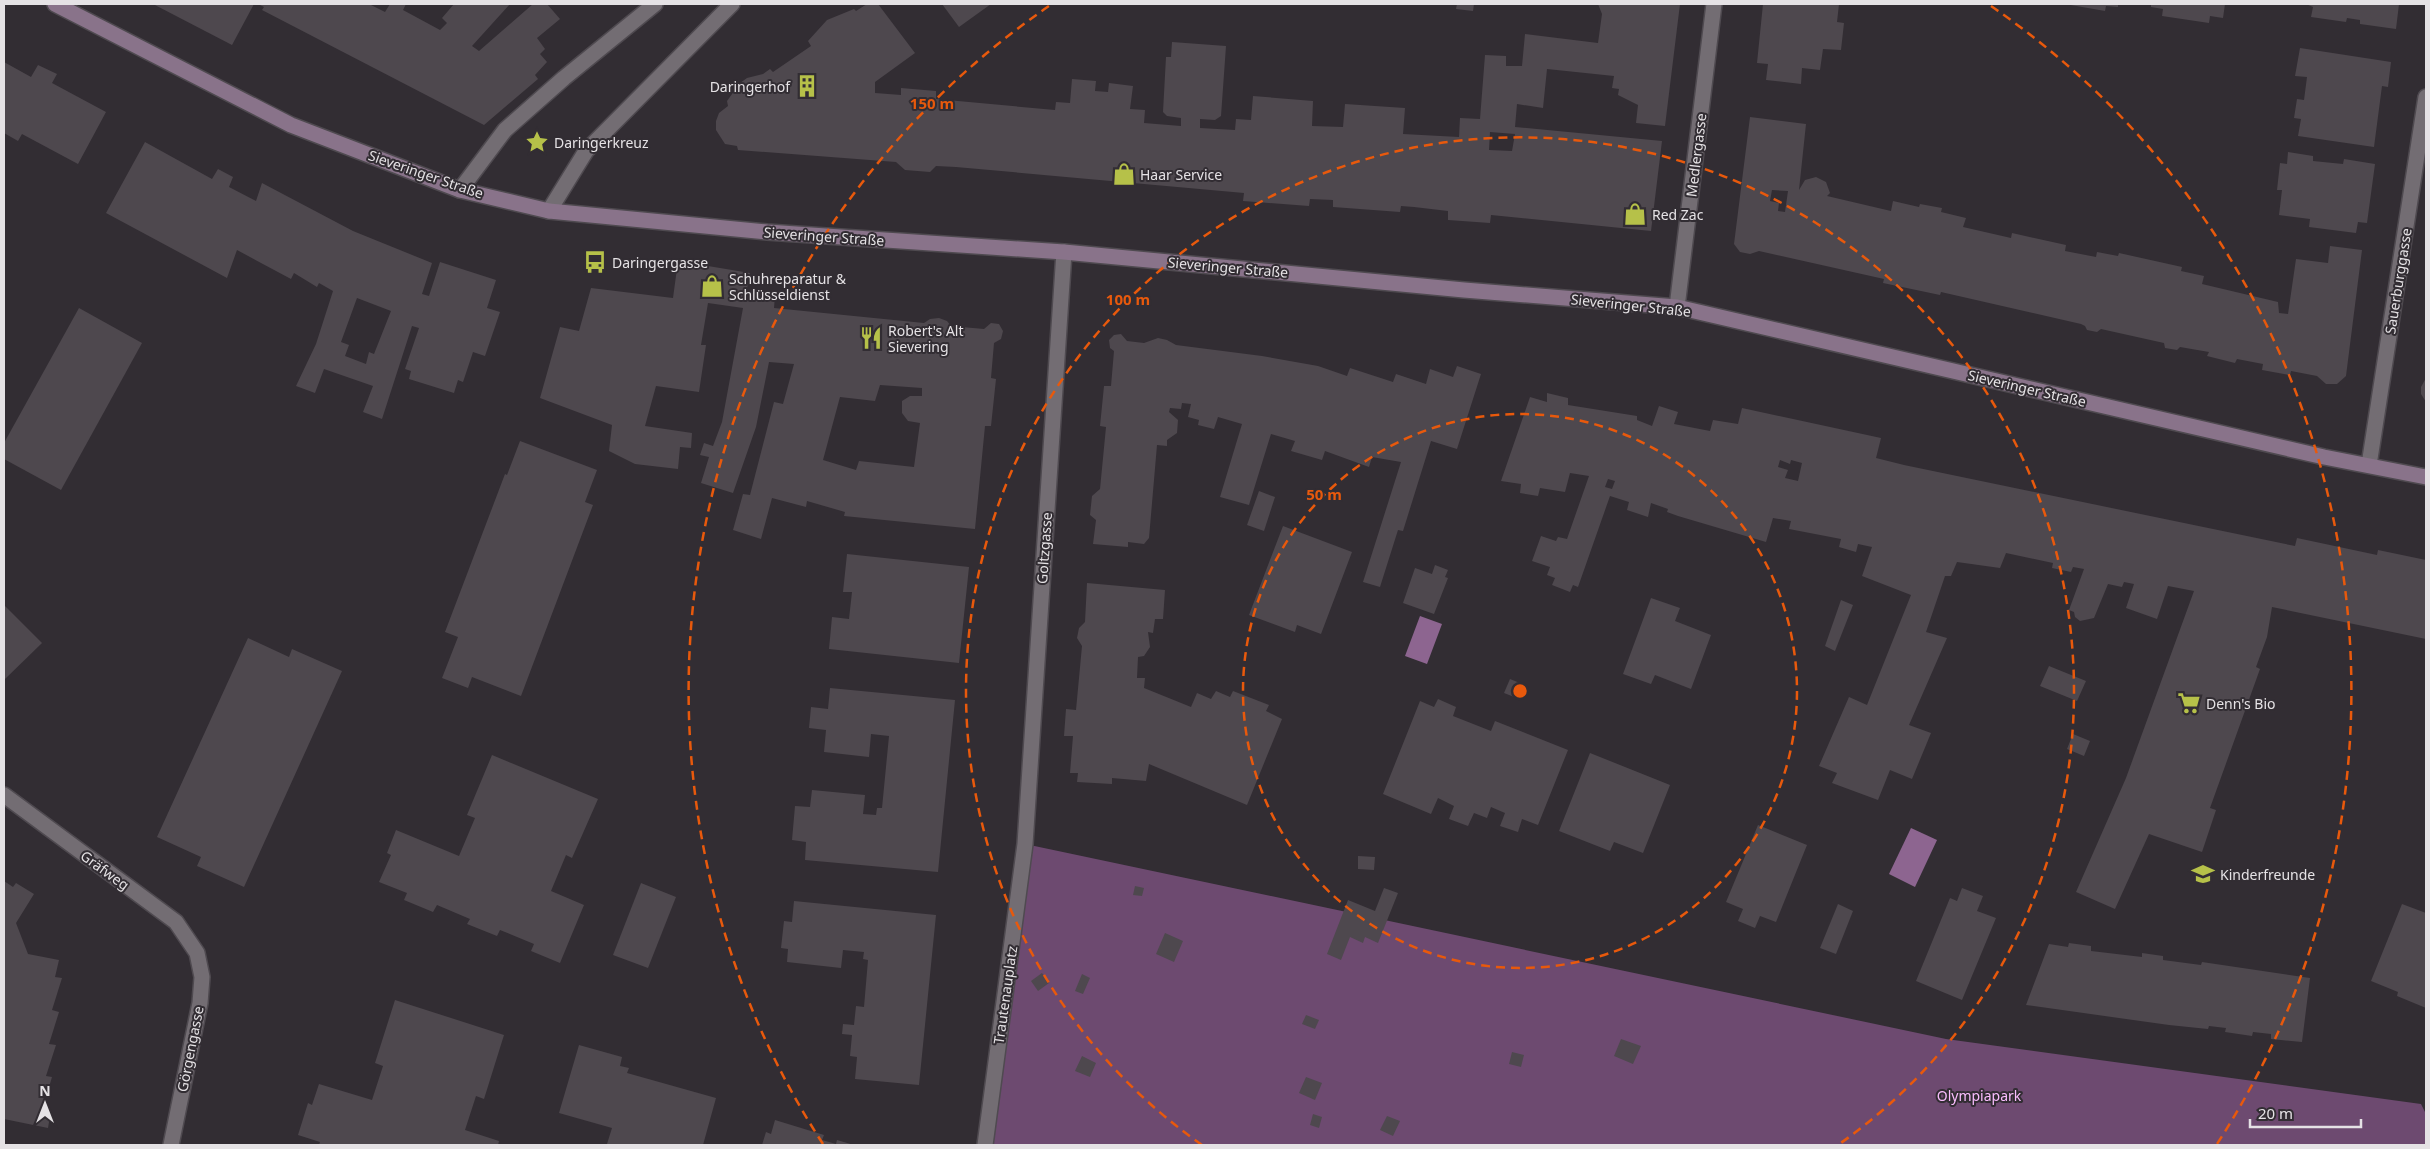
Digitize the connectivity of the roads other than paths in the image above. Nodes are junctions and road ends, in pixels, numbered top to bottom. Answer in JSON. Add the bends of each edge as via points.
{"nodes":[{"id":1,"x":55,"y":4,"type":"edge"},
{"id":2,"x":655,"y":4,"type":"edge"},
{"id":3,"x":732,"y":4,"type":"edge"},
{"id":4,"x":1714,"y":4,"type":"edge"},
{"id":5,"x":2426,"y":97,"type":"edge"},
{"id":6,"x":460,"y":190,"type":"junction"},
{"id":7,"x":549,"y":211,"type":"junction"},
{"id":8,"x":1064,"y":252,"type":"junction"},
{"id":9,"x":1677,"y":307,"type":"junction"},
{"id":10,"x":2369,"y":465,"type":"junction"},
{"id":11,"x":2426,"y":477,"type":"edge"},
{"id":12,"x":4,"y":795,"type":"edge"},
{"id":13,"x":1025,"y":844,"type":"joint"},
{"id":14,"x":196,"y":953,"type":"joint"},
{"id":15,"x":171,"y":1145,"type":"edge"},
{"id":16,"x":985,"y":1145,"type":"edge"}],
"edges":[{"from":1,"to":6,"type":"main road","name":"Sieveringer Straße","via":[[291,125]]},
{"from":2,"to":6,"type":"street","via":[[505,130]]},
{"from":3,"to":7,"type":"street","via":[[586,151]]},
{"from":4,"to":9,"type":"street","name":"Medlergasse"},
{"from":5,"to":10,"type":"street","name":"Sauerburggasse"},
{"from":6,"to":7,"type":"main road","name":"Sieveringer Straße"},
{"from":7,"to":8,"type":"main road","name":"Sieveringer Straße","via":[[767,232]]},
{"from":8,"to":9,"type":"main road","name":"Sieveringer Straße"},
{"from":8,"to":13,"type":"street","name":"Goltzgasse"},
{"from":9,"to":10,"type":"main road","name":"Sieveringer Straße"},
{"from":10,"to":11,"type":"main road","name":"Sieveringer Straße"},
{"from":12,"to":14,"type":"street","name":"Gräfweg","via":[[176,922]]},
{"from":13,"to":16,"type":"street","name":"Trautenauplatz"},
{"from":14,"to":15,"type":"street","name":"Görgengasse","via":[[202,977],[200,1003]]}]}
